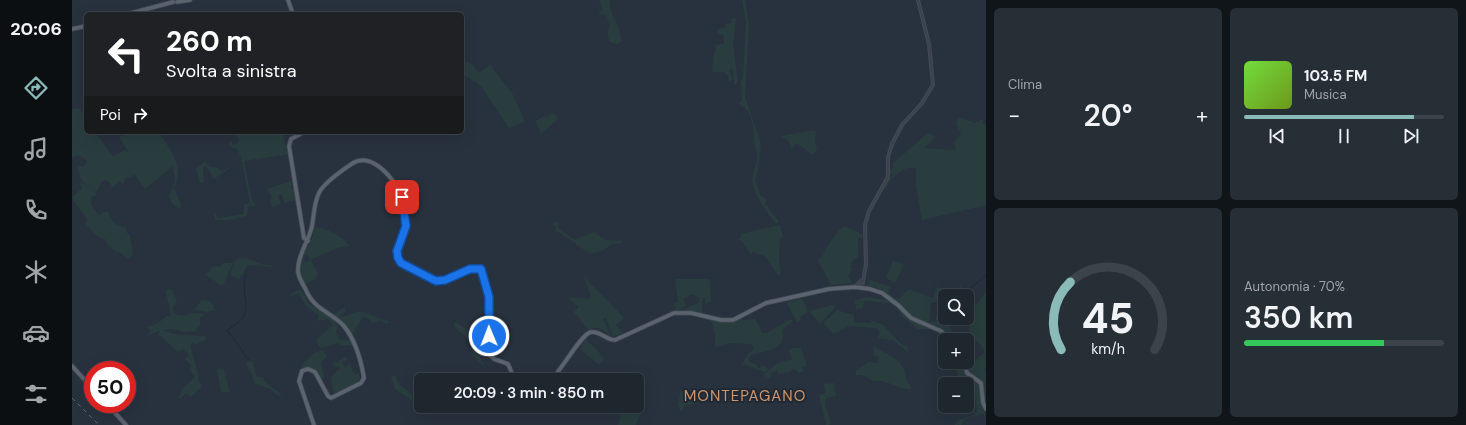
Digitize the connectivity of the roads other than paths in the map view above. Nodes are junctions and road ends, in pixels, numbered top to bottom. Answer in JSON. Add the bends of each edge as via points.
{"nodes":[{"id":1,"x":190,"y":0,"type":"edge"},
{"id":2,"x":288,"y":0,"type":"edge"},
{"id":3,"x":918,"y":0,"type":"edge"},
{"id":4,"x":176,"y":1,"type":"edge"},
{"id":5,"x":136,"y":12,"type":"edge"},
{"id":6,"x":292,"y":12,"type":"edge"},
{"id":7,"x":84,"y":26,"type":"edge"},
{"id":8,"x":72,"y":29,"type":"edge"},
{"id":9,"x":300,"y":134,"type":"edge"},
{"id":10,"x":308,"y":241,"type":"junction"},
{"id":11,"x":864,"y":276,"type":"junction"},
{"id":12,"x":855,"y":287,"type":"junction"},
{"id":13,"x":862,"y":287,"type":"junction"},
{"id":14,"x":942,"y":333,"type":"edge"},
{"id":15,"x":72,"y":366,"type":"edge"},
{"id":16,"x":966,"y":369,"type":"edge"},
{"id":17,"x":512,"y":373,"type":"edge"},
{"id":18,"x":556,"y":373,"type":"edge"},
{"id":19,"x":84,"y":379,"type":"edge"},
{"id":20,"x":986,"y":409,"type":"edge"},
{"id":21,"x":115,"y":413,"type":"edge"},
{"id":22,"x":126,"y":425,"type":"edge"},
{"id":23,"x":314,"y":425,"type":"edge"}],
"edges":[{"from":1,"to":4,"type":"main road"},
{"from":2,"to":6,"type":"main road"},
{"from":3,"to":11,"type":"street","via":[[930,47],[933,85],[922,103],[904,122],[892,144],[888,157],[888,177],[869,211],[865,225],[867,256]]},
{"from":4,"to":5,"type":"main road"},
{"from":7,"to":8,"type":"main road"},
{"from":9,"to":10,"type":"main road","via":[[291,139],[289,146],[304,238]]},
{"from":10,"to":17,"type":"main road","via":[[317,197],[322,188],[354,162],[361,160],[373,163],[394,182],[404,205],[406,226],[397,251],[399,261],[404,266],[436,281],[445,280],[470,269],[481,269],[489,302],[488,353],[494,359],[508,364]]},
{"from":10,"to":23,"type":"main road","via":[[299,263],[298,272],[302,284],[311,302],[338,321],[347,331],[356,346],[364,378],[361,383],[331,398],[315,372],[308,369],[302,371],[299,381]]},
{"from":11,"to":12,"type":"street"},
{"from":11,"to":13,"type":"street"},
{"from":12,"to":13,"type":"main road"},
{"from":12,"to":18,"type":"main road","via":[[829,289],[766,303],[733,320],[679,312],[664,316],[615,340],[598,332],[591,332],[581,340]]},
{"from":13,"to":14,"type":"main road","via":[[882,293],[911,318]]},
{"from":15,"to":19,"type":"main road"},
{"from":16,"to":20,"type":"main road","via":[[967,373],[981,384]]},
{"from":21,"to":22,"type":"main road"}]}
